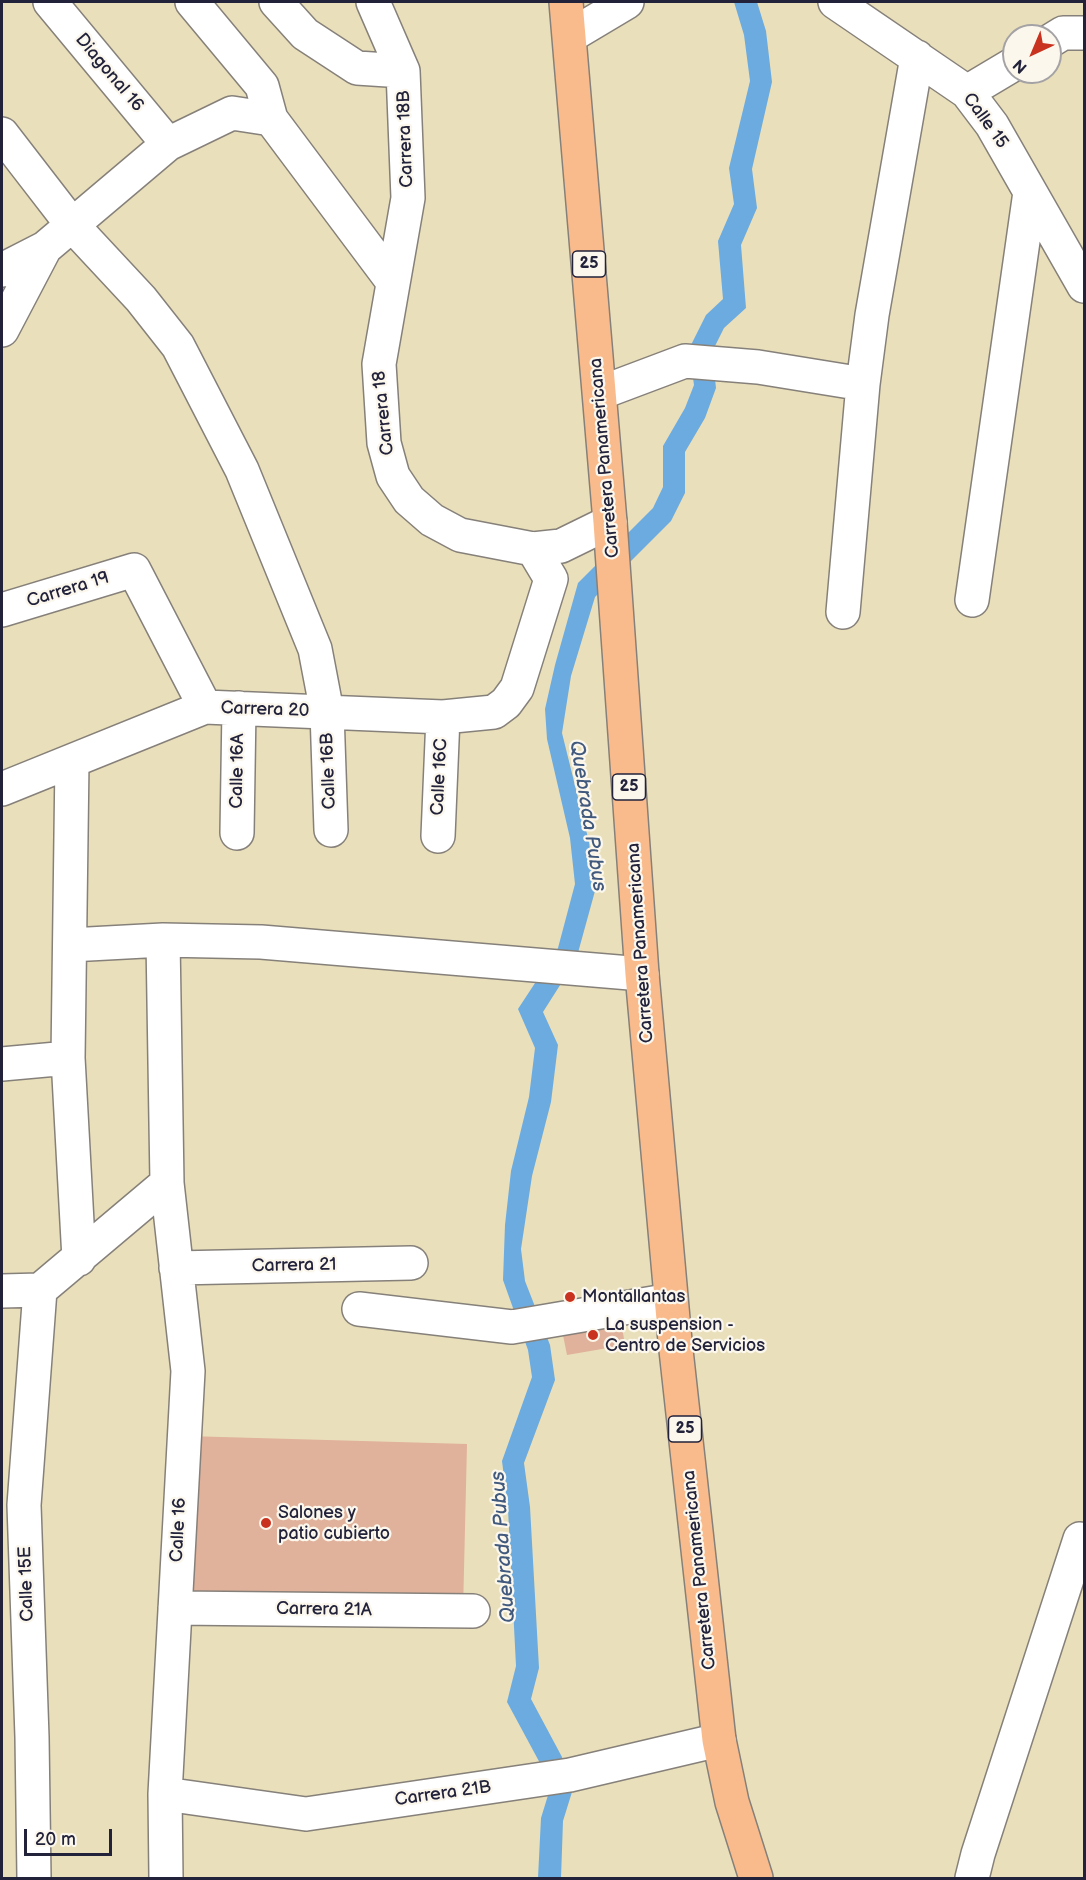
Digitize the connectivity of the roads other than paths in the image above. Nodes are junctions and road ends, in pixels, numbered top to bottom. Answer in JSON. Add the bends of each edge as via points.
{"nodes":[{"id":1,"x":50,"y":2,"type":"edge"},
{"id":2,"x":192,"y":2,"type":"edge"},
{"id":3,"x":276,"y":2,"type":"edge"},
{"id":4,"x":373,"y":2,"type":"edge"},
{"id":5,"x":566,"y":2,"type":"edge"},
{"id":6,"x":627,"y":2,"type":"edge"},
{"id":7,"x":835,"y":2,"type":"edge"},
{"id":8,"x":1084,"y":33,"type":"edge"},
{"id":9,"x":1062,"y":34,"type":"edge"},
{"id":10,"x":570,"y":36,"type":"junction"},
{"id":11,"x":917,"y":57,"type":"junction"},
{"id":12,"x":403,"y":71,"type":"junction"},
{"id":13,"x":1002,"y":71,"type":"edge"},
{"id":14,"x":967,"y":92,"type":"junction"},
{"id":15,"x":271,"y":119,"type":"junction"},
{"id":16,"x":2,"y":134,"type":"edge"},
{"id":17,"x":168,"y":144,"type":"junction"},
{"id":18,"x":1030,"y":192,"type":"junction"},
{"id":19,"x":73,"y":226,"type":"junction"},
{"id":20,"x":45,"y":248,"type":"junction"},
{"id":21,"x":5,"y":263,"type":"edge"},
{"id":22,"x":393,"y":282,"type":"junction"},
{"id":23,"x":1084,"y":286,"type":"edge"},
{"id":24,"x":2,"y":330,"type":"edge"},
{"id":25,"x":863,"y":384,"type":"junction"},
{"id":26,"x":600,"y":393,"type":"junction"},
{"id":27,"x":610,"y":524,"type":"junction"},
{"id":28,"x":533,"y":549,"type":"junction"},
{"id":29,"x":972,"y":600,"type":"dead end"},
{"id":30,"x":2,"y":610,"type":"edge"},
{"id":31,"x":843,"y":612,"type":"dead end"},
{"id":32,"x":205,"y":707,"type":"junction"},
{"id":33,"x":239,"y":708,"type":"junction"},
{"id":34,"x":327,"y":712,"type":"junction"},
{"id":35,"x":443,"y":717,"type":"junction"},
{"id":36,"x":72,"y":761,"type":"junction"},
{"id":37,"x":2,"y":789,"type":"edge"},
{"id":38,"x":331,"y":830,"type":"dead end"},
{"id":39,"x":237,"y":833,"type":"dead end"},
{"id":40,"x":438,"y":836,"type":"dead end"},
{"id":41,"x":163,"y":940,"type":"junction"},
{"id":42,"x":70,"y":945,"type":"junction"},
{"id":43,"x":642,"y":974,"type":"junction"},
{"id":44,"x":68,"y":1058,"type":"junction"},
{"id":45,"x":2,"y":1064,"type":"edge"},
{"id":46,"x":166,"y":1183,"type":"junction"},
{"id":47,"x":80,"y":1259,"type":"junction"},
{"id":48,"x":411,"y":1263,"type":"dead end"},
{"id":49,"x":176,"y":1268,"type":"junction"},
{"id":50,"x":40,"y":1290,"type":"junction"},
{"id":51,"x":2,"y":1291,"type":"edge"},
{"id":52,"x":671,"y":1300,"type":"junction"},
{"id":53,"x":358,"y":1309,"type":"dead end"},
{"id":54,"x":1080,"y":1539,"type":"dead end"},
{"id":55,"x":175,"y":1608,"type":"junction"},
{"id":56,"x":473,"y":1611,"type":"dead end"},
{"id":57,"x":719,"y":1740,"type":"junction"},
{"id":58,"x":165,"y":1794,"type":"junction"},
{"id":59,"x":34,"y":1878,"type":"edge"},
{"id":60,"x":166,"y":1878,"type":"edge"},
{"id":61,"x":756,"y":1878,"type":"edge"},
{"id":62,"x":972,"y":1878,"type":"edge"}],
"edges":[{"from":1,"to":17,"type":"street","name":"Diagonal 16"},
{"from":2,"to":15,"type":"street","via":[[262,86]]},
{"from":3,"to":12,"type":"street","via":[[305,34],[357,68]]},
{"from":4,"to":12,"type":"street","name":"Carrera 18B"},
{"from":5,"to":10,"type":"highway","name":"Carretera Panamericana","number":"25"},
{"from":6,"to":10,"type":"street"},
{"from":7,"to":11,"type":"street","name":"Calle 15"},
{"from":8,"to":9,"type":"street"},
{"from":10,"to":26,"type":"highway","name":"Carretera Panamericana","number":"25"},
{"from":11,"to":14,"type":"street","name":"Calle 15"},
{"from":11,"to":25,"type":"street"},
{"from":12,"to":22,"type":"street","name":"Carrera 18B","via":[[408,198]]},
{"from":13,"to":14,"type":"street"},
{"from":14,"to":18,"type":"street","name":"Calle 15","via":[[992,125]]},
{"from":15,"to":17,"type":"street","via":[[232,114]]},
{"from":15,"to":22,"type":"street"},
{"from":16,"to":19,"type":"street","name":"Calle 16B"},
{"from":17,"to":19,"type":"street"},
{"from":18,"to":23,"type":"street","name":"Calle 15"},
{"from":18,"to":29,"type":"street"},
{"from":19,"to":20,"type":"street"},
{"from":19,"to":34,"type":"street","name":"Calle 16B","via":[[141,299],[178,346],[242,470],[315,650]]},
{"from":20,"to":21,"type":"street"},
{"from":20,"to":24,"type":"street"},
{"from":22,"to":28,"type":"street","name":"Carrera 18","via":[[379,364],[384,443],[393,476],[409,500],[432,520],[460,535]]},
{"from":25,"to":26,"type":"street","via":[[758,367],[685,361]]},
{"from":25,"to":31,"type":"street"},
{"from":26,"to":27,"type":"highway","name":"Carretera Panamericana","number":"25"},
{"from":27,"to":28,"type":"street","name":"Carrera 18","via":[[561,546]]},
{"from":27,"to":43,"type":"highway","name":"Carretera Panamericana","number":"25"},
{"from":28,"to":35,"type":"street","name":"Carrera 20","via":[[551,579],[517,688],[494,712]]},
{"from":30,"to":32,"type":"street","name":"Carrera 19","via":[[134,570]]},
{"from":32,"to":33,"type":"street","name":"Carrera 20"},
{"from":32,"to":36,"type":"street","name":"Carrera 20"},
{"from":33,"to":34,"type":"street","name":"Carrera 20"},
{"from":33,"to":39,"type":"street","name":"Calle 16A"},
{"from":34,"to":35,"type":"street","name":"Carrera 20"},
{"from":34,"to":38,"type":"street","name":"Calle 16B"},
{"from":35,"to":40,"type":"street","name":"Calle 16C"},
{"from":36,"to":37,"type":"street","name":"Carrera 20"},
{"from":36,"to":42,"type":"street"},
{"from":41,"to":42,"type":"street"},
{"from":41,"to":43,"type":"street","via":[[261,942]]},
{"from":41,"to":46,"type":"street","name":"Calle 16"},
{"from":42,"to":44,"type":"street"},
{"from":43,"to":52,"type":"highway","name":"Carretera Panamericana","number":"25"},
{"from":44,"to":45,"type":"street"},
{"from":44,"to":47,"type":"street"},
{"from":46,"to":47,"type":"street"},
{"from":46,"to":49,"type":"street","name":"Calle 16"},
{"from":47,"to":50,"type":"street"},
{"from":48,"to":49,"type":"street","name":"Carrera 21"},
{"from":49,"to":55,"type":"street","name":"Calle 16","via":[[188,1371]]},
{"from":50,"to":51,"type":"street"},
{"from":50,"to":59,"type":"street","name":"Calle 15E","via":[[24,1505]]},
{"from":52,"to":53,"type":"street","via":[[531,1324]]},
{"from":52,"to":57,"type":"highway","name":"Carretera Panamericana","number":"25"},
{"from":54,"to":62,"type":"street"},
{"from":55,"to":56,"type":"street","name":"Carrera 21A"},
{"from":55,"to":58,"type":"street","name":"Calle 16"},
{"from":57,"to":58,"type":"street","name":"Carrera 21B","via":[[570,1775],[306,1814]]},
{"from":57,"to":61,"type":"highway","name":"Carretera Panamericana","number":"25","via":[[732,1802]]},
{"from":58,"to":60,"type":"street","name":"Calle 16"}]}
